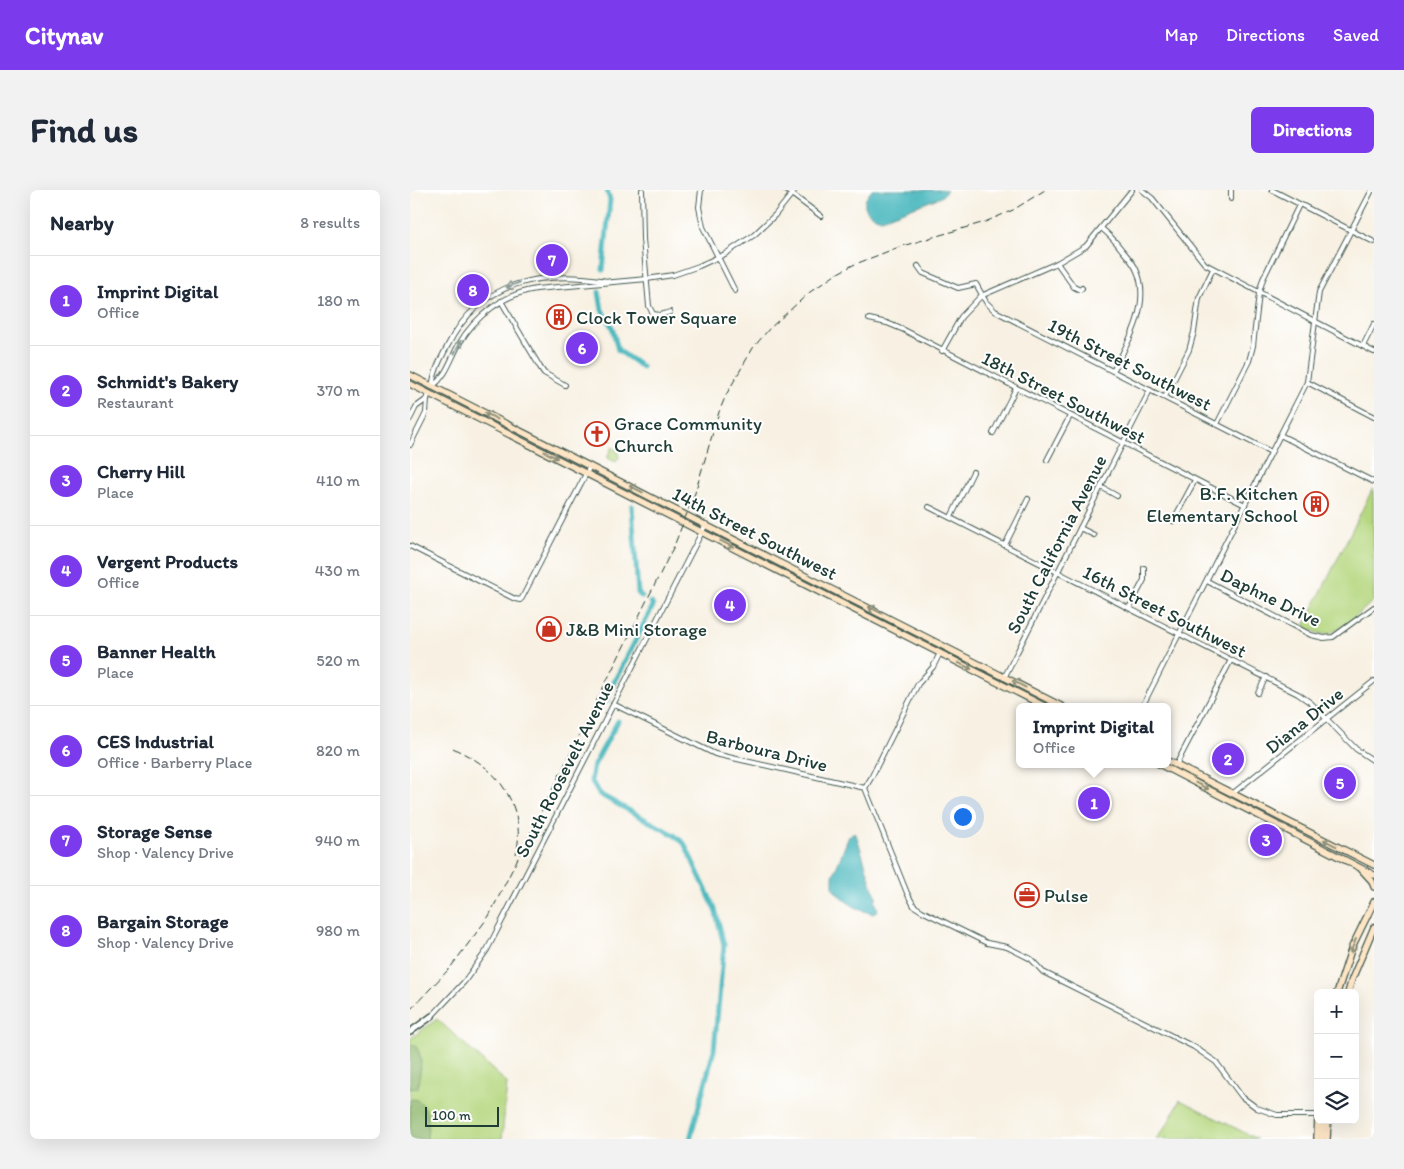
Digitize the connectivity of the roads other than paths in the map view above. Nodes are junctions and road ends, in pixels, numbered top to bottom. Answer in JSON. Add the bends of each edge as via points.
{"nodes":[{"id":1,"x":642,"y":190,"type":"edge"},
{"id":2,"x":701,"y":190,"type":"edge"},
{"id":3,"x":786,"y":190,"type":"edge"},
{"id":4,"x":1132,"y":190,"type":"edge"},
{"id":5,"x":1142,"y":190,"type":"edge"},
{"id":6,"x":1232,"y":190,"type":"edge"},
{"id":7,"x":1272,"y":190,"type":"edge"},
{"id":8,"x":1372,"y":190,"type":"edge"},
{"id":9,"x":793,"y":192,"type":"edge"},
{"id":10,"x":1231,"y":199,"type":"dead end"},
{"id":11,"x":1299,"y":205,"type":"junction"},
{"id":12,"x":821,"y":216,"type":"dead end"},
{"id":13,"x":1101,"y":228,"type":"junction"},
{"id":14,"x":1352,"y":231,"type":"junction"},
{"id":15,"x":1374,"y":242,"type":"edge"},
{"id":16,"x":718,"y":258,"type":"junction"},
{"id":17,"x":1057,"y":263,"type":"junction"},
{"id":18,"x":918,"y":266,"type":"dead end"},
{"id":19,"x":1213,"y":269,"type":"junction"},
{"id":20,"x":647,"y":279,"type":"junction"},
{"id":21,"x":613,"y":281,"type":"junction"},
{"id":22,"x":1082,"y":288,"type":"dead end"},
{"id":23,"x":735,"y":291,"type":"dead end"},
{"id":24,"x":1259,"y":293,"type":"junction"},
{"id":25,"x":981,"y":296,"type":"junction"},
{"id":26,"x":501,"y":301,"type":"junction"},
{"id":27,"x":670,"y":312,"type":"dead end"},
{"id":28,"x":869,"y":318,"type":"dead end"},
{"id":29,"x":1315,"y":322,"type":"junction"},
{"id":30,"x":1374,"y":324,"type":"edge"},
{"id":31,"x":1363,"y":346,"type":"junction"},
{"id":32,"x":942,"y":351,"type":"junction"},
{"id":33,"x":1374,"y":352,"type":"edge"},
{"id":34,"x":1113,"y":371,"type":"junction"},
{"id":35,"x":410,"y":375,"type":"edge"},
{"id":36,"x":1307,"y":382,"type":"junction"},
{"id":37,"x":410,"y":384,"type":"edge"},
{"id":38,"x":565,"y":385,"type":"dead end"},
{"id":39,"x":432,"y":387,"type":"junction"},
{"id":40,"x":1016,"y":388,"type":"junction"},
{"id":41,"x":1150,"y":390,"type":"junction"},
{"id":42,"x":428,"y":396,"type":"junction"},
{"id":43,"x":1165,"y":397,"type":"junction"},
{"id":44,"x":1070,"y":416,"type":"junction"},
{"id":45,"x":1374,"y":417,"type":"edge"},
{"id":46,"x":410,"y":419,"type":"edge"},
{"id":47,"x":1216,"y":424,"type":"junction"},
{"id":48,"x":993,"y":433,"type":"dead end"},
{"id":49,"x":1280,"y":435,"type":"junction"},
{"id":50,"x":1123,"y":443,"type":"junction"},
{"id":51,"x":410,"y":445,"type":"edge"},
{"id":52,"x":1271,"y":452,"type":"junction"},
{"id":53,"x":1047,"y":460,"type":"dead end"},
{"id":54,"x":590,"y":466,"type":"junction"},
{"id":55,"x":973,"y":472,"type":"dead end"},
{"id":56,"x":586,"y":474,"type":"junction"},
{"id":57,"x":1195,"y":480,"type":"junction"},
{"id":58,"x":1374,"y":482,"type":"edge"},
{"id":59,"x":1101,"y":487,"type":"junction"},
{"id":60,"x":1117,"y":496,"type":"dead end"},
{"id":61,"x":1028,"y":499,"type":"dead end"},
{"id":62,"x":1245,"y":505,"type":"junction"},
{"id":63,"x":929,"y":507,"type":"dead end"},
{"id":64,"x":951,"y":517,"type":"junction"},
{"id":65,"x":1173,"y":521,"type":"dead end"},
{"id":66,"x":706,"y":524,"type":"junction"},
{"id":67,"x":1080,"y":528,"type":"junction"},
{"id":68,"x":702,"y":532,"type":"junction"},
{"id":69,"x":1094,"y":535,"type":"dead end"},
{"id":70,"x":1004,"y":545,"type":"junction"},
{"id":71,"x":410,"y":546,"type":"edge"},
{"id":72,"x":1144,"y":568,"type":"dead end"},
{"id":73,"x":1057,"y":572,"type":"junction"},
{"id":74,"x":1207,"y":581,"type":"junction"},
{"id":75,"x":1374,"y":607,"type":"edge"},
{"id":76,"x":1129,"y":608,"type":"junction"},
{"id":77,"x":1179,"y":633,"type":"junction"},
{"id":78,"x":944,"y":645,"type":"junction"},
{"id":79,"x":940,"y":653,"type":"junction"},
{"id":80,"x":1231,"y":660,"type":"junction"},
{"id":81,"x":1005,"y":676,"type":"junction"},
{"id":82,"x":1266,"y":677,"type":"junction"},
{"id":83,"x":1374,"y":681,"type":"edge"},
{"id":84,"x":1001,"y":684,"type":"junction"},
{"id":85,"x":1258,"y":693,"type":"dead end"},
{"id":86,"x":1038,"y":703,"type":"edge"},
{"id":87,"x":1055,"y":703,"type":"edge"},
{"id":88,"x":1144,"y":703,"type":"edge"},
{"id":89,"x":613,"y":704,"type":"junction"},
{"id":90,"x":1326,"y":719,"type":"junction"},
{"id":91,"x":1374,"y":761,"type":"edge"},
{"id":92,"x":1171,"y":762,"type":"edge"},
{"id":93,"x":1176,"y":765,"type":"junction"},
{"id":94,"x":1167,"y":768,"type":"edge"},
{"id":95,"x":865,"y":788,"type":"junction"},
{"id":96,"x":1232,"y":794,"type":"junction"},
{"id":97,"x":1228,"y":799,"type":"junction"},
{"id":98,"x":1374,"y":863,"type":"edge"},
{"id":99,"x":1359,"y":867,"type":"junction"},
{"id":100,"x":1374,"y":874,"type":"edge"},
{"id":101,"x":1374,"y":887,"type":"edge"},
{"id":102,"x":1374,"y":902,"type":"edge"},
{"id":103,"x":1374,"y":927,"type":"edge"},
{"id":104,"x":1338,"y":989,"type":"edge"},
{"id":105,"x":1349,"y":989,"type":"edge"},
{"id":106,"x":432,"y":1016,"type":"joint"},
{"id":107,"x":410,"y":1032,"type":"edge"},
{"id":108,"x":1314,"y":1116,"type":"edge"},
{"id":109,"x":1317,"y":1124,"type":"edge"},
{"id":110,"x":1323,"y":1124,"type":"edge"},
{"id":111,"x":1328,"y":1124,"type":"edge"},
{"id":112,"x":1316,"y":1139,"type":"edge"},
{"id":113,"x":1322,"y":1139,"type":"edge"},
{"id":114,"x":1327,"y":1139,"type":"edge"}],
"edges":[{"from":1,"to":20,"type":"street"},
{"from":2,"to":16,"type":"street","via":[[701,221]]},
{"from":3,"to":9,"type":"street"},
{"from":4,"to":13,"type":"street"},
{"from":5,"to":19,"type":"street"},
{"from":6,"to":10,"type":"street"},
{"from":7,"to":11,"type":"street"},
{"from":8,"to":14,"type":"street"},
{"from":9,"to":12,"type":"street"},
{"from":9,"to":16,"type":"street","via":[[762,227]]},
{"from":11,"to":14,"type":"street"},
{"from":11,"to":24,"type":"street","via":[[1267,268]]},
{"from":13,"to":17,"type":"street","via":[[1086,246]]},
{"from":13,"to":34,"type":"street","via":[[1131,261],[1140,285],[1134,331]]},
{"from":14,"to":15,"type":"street"},
{"from":14,"to":29,"type":"street","via":[[1319,292]]},
{"from":16,"to":20,"type":"street","via":[[673,275]]},
{"from":16,"to":23,"type":"street"},
{"from":17,"to":22,"type":"street","via":[[1074,287]]},
{"from":17,"to":25,"type":"street"},
{"from":18,"to":25,"type":"street","name":"19th Street Southwest","via":[[923,273],[958,288],[976,284]]},
{"from":19,"to":24,"type":"street"},
{"from":19,"to":43,"type":"street","via":[[1199,298],[1189,350]]},
{"from":20,"to":21,"type":"street"},
{"from":20,"to":27,"type":"street","via":[[649,306],[653,314],[660,316]]},
{"from":21,"to":26,"type":"street","via":[[528,290]]},
{"from":21,"to":39,"type":"street","one_way":true,"via":[[540,278],[514,284],[494,294],[467,315],[458,328],[433,374]]},
{"from":24,"to":29,"type":"street"},
{"from":24,"to":47,"type":"street","via":[[1249,361]]},
{"from":25,"to":32,"type":"street","via":[[961,317]]},
{"from":25,"to":34,"type":"street","name":"19th Street Southwest","via":[[995,311]]},
{"from":26,"to":38,"type":"street","via":[[540,368]]},
{"from":39,"to":26,"type":"street","one_way":true,"via":[[442,379],[469,329]]},
{"from":28,"to":32,"type":"street","name":"18th Street Southwest","via":[[904,330]]},
{"from":29,"to":31,"type":"street"},
{"from":29,"to":36,"type":"street"},
{"from":30,"to":31,"type":"street"},
{"from":31,"to":33,"type":"street"},
{"from":32,"to":40,"type":"street","name":"18th Street Southwest"},
{"from":34,"to":41,"type":"street","name":"19th Street Southwest"},
{"from":35,"to":39,"type":"main road","name":"14th Street Southwest"},
{"from":36,"to":45,"type":"street"},
{"from":36,"to":49,"type":"street"},
{"from":37,"to":42,"type":"main road","name":"14th Street Southwest"},
{"from":39,"to":42,"type":"street"},
{"from":54,"to":39,"type":"main road","name":"14th Street Southwest","one_way":true},
{"from":40,"to":44,"type":"street","name":"18th Street Southwest"},
{"from":40,"to":48,"type":"street"},
{"from":41,"to":43,"type":"street","name":"19th Street Southwest"},
{"from":41,"to":50,"type":"street","name":"South California Avenue"},
{"from":42,"to":46,"type":"street","via":[[416,407]]},
{"from":42,"to":51,"type":"street","via":[[426,413]]},
{"from":42,"to":56,"type":"main road","name":"14th Street Southwest","one_way":true},
{"from":43,"to":47,"type":"street","name":"19th Street Southwest"},
{"from":44,"to":50,"type":"street","name":"18th Street Southwest"},
{"from":44,"to":53,"type":"street"},
{"from":47,"to":52,"type":"street","name":"19th Street Southwest"},
{"from":49,"to":52,"type":"street"},
{"from":49,"to":58,"type":"street"},
{"from":50,"to":57,"type":"street","name":"18th Street Southwest"},
{"from":50,"to":59,"type":"street","name":"South California Avenue"},
{"from":52,"to":62,"type":"street"},
{"from":54,"to":56,"type":"street"},
{"from":66,"to":54,"type":"main road","name":"14th Street Southwest","one_way":true},
{"from":55,"to":64,"type":"street"},
{"from":56,"to":68,"type":"main road","name":"14th Street Southwest"},
{"from":56,"to":71,"type":"street","via":[[520,600]]},
{"from":57,"to":62,"type":"street","name":"18th Street Southwest"},
{"from":57,"to":65,"type":"street"},
{"from":59,"to":60,"type":"street"},
{"from":59,"to":67,"type":"street","name":"South California Avenue"},
{"from":61,"to":70,"type":"street"},
{"from":62,"to":74,"type":"street"},
{"from":63,"to":64,"type":"street","name":"16th Street Southwest"},
{"from":64,"to":70,"type":"street","name":"16th Street Southwest"},
{"from":66,"to":68,"type":"street","name":"South Roosevelt Avenue"},
{"from":78,"to":66,"type":"main road","name":"14th Street Southwest","one_way":true},
{"from":67,"to":69,"type":"street"},
{"from":67,"to":73,"type":"street","name":"South California Avenue"},
{"from":68,"to":79,"type":"main road","name":"14th Street Southwest","one_way":true},
{"from":68,"to":89,"type":"street","name":"South Roosevelt Avenue"},
{"from":70,"to":73,"type":"street","name":"16th Street Southwest"},
{"from":72,"to":76,"type":"street","via":[[1144,580]]},
{"from":73,"to":76,"type":"street","name":"16th Street Southwest"},
{"from":73,"to":81,"type":"street","name":"South California Avenue"},
{"from":74,"to":75,"type":"street","name":"Daphne Drive","via":[[1311,635],[1324,638],[1337,635]]},
{"from":74,"to":77,"type":"street"},
{"from":76,"to":77,"type":"street","name":"16th Street Southwest"},
{"from":77,"to":80,"type":"street","name":"16th Street Southwest"},
{"from":77,"to":88,"type":"street"},
{"from":78,"to":79,"type":"street"},
{"from":78,"to":81,"type":"main road","name":"14th Street Southwest"},
{"from":79,"to":84,"type":"main road","name":"14th Street Southwest","one_way":true},
{"from":79,"to":95,"type":"street","via":[[918,684]]},
{"from":80,"to":82,"type":"street","name":"16th Street Southwest"},
{"from":80,"to":93,"type":"street"},
{"from":81,"to":84,"type":"street","name":"South California Avenue"},
{"from":87,"to":81,"type":"main road","name":"14th Street Southwest","one_way":true},
{"from":82,"to":85,"type":"street"},
{"from":82,"to":90,"type":"street","name":"16th Street Southwest","via":[[1305,698]]},
{"from":83,"to":90,"type":"street","name":"Diana Drive"},
{"from":84,"to":86,"type":"main road","name":"14th Street Southwest"},
{"from":89,"to":95,"type":"street","name":"Barboura Drive","via":[[715,754]]},
{"from":89,"to":106,"type":"street","name":"South Roosevelt Avenue","via":[[487,950],[464,982]]},
{"from":90,"to":91,"type":"street","name":"16th Street Southwest"},
{"from":90,"to":96,"type":"street","name":"Diana Drive"},
{"from":92,"to":93,"type":"main road"},
{"from":93,"to":96,"type":"main road"},
{"from":94,"to":97,"type":"main road","one_way":true},
{"from":95,"to":108,"type":"street","via":[[914,906],[987,943],[1007,947],[1030,959],[1043,972],[1194,1047],[1216,1062],[1242,1097],[1257,1108],[1277,1115]]},
{"from":96,"to":97,"type":"street","name":"Diana Drive"},
{"from":98,"to":96,"type":"main road","one_way":true},
{"from":97,"to":99,"type":"main road"},
{"from":99,"to":100,"type":"main road"},
{"from":99,"to":101,"type":"main road"},
{"from":102,"to":104,"type":"main road","one_way":true,"via":[[1352,947]]},
{"from":103,"to":105,"type":"main road"},
{"from":106,"to":107,"type":"street"},
{"from":109,"to":112,"type":"main road"},
{"from":110,"to":113,"type":"main road"},
{"from":111,"to":114,"type":"main road"}]}
